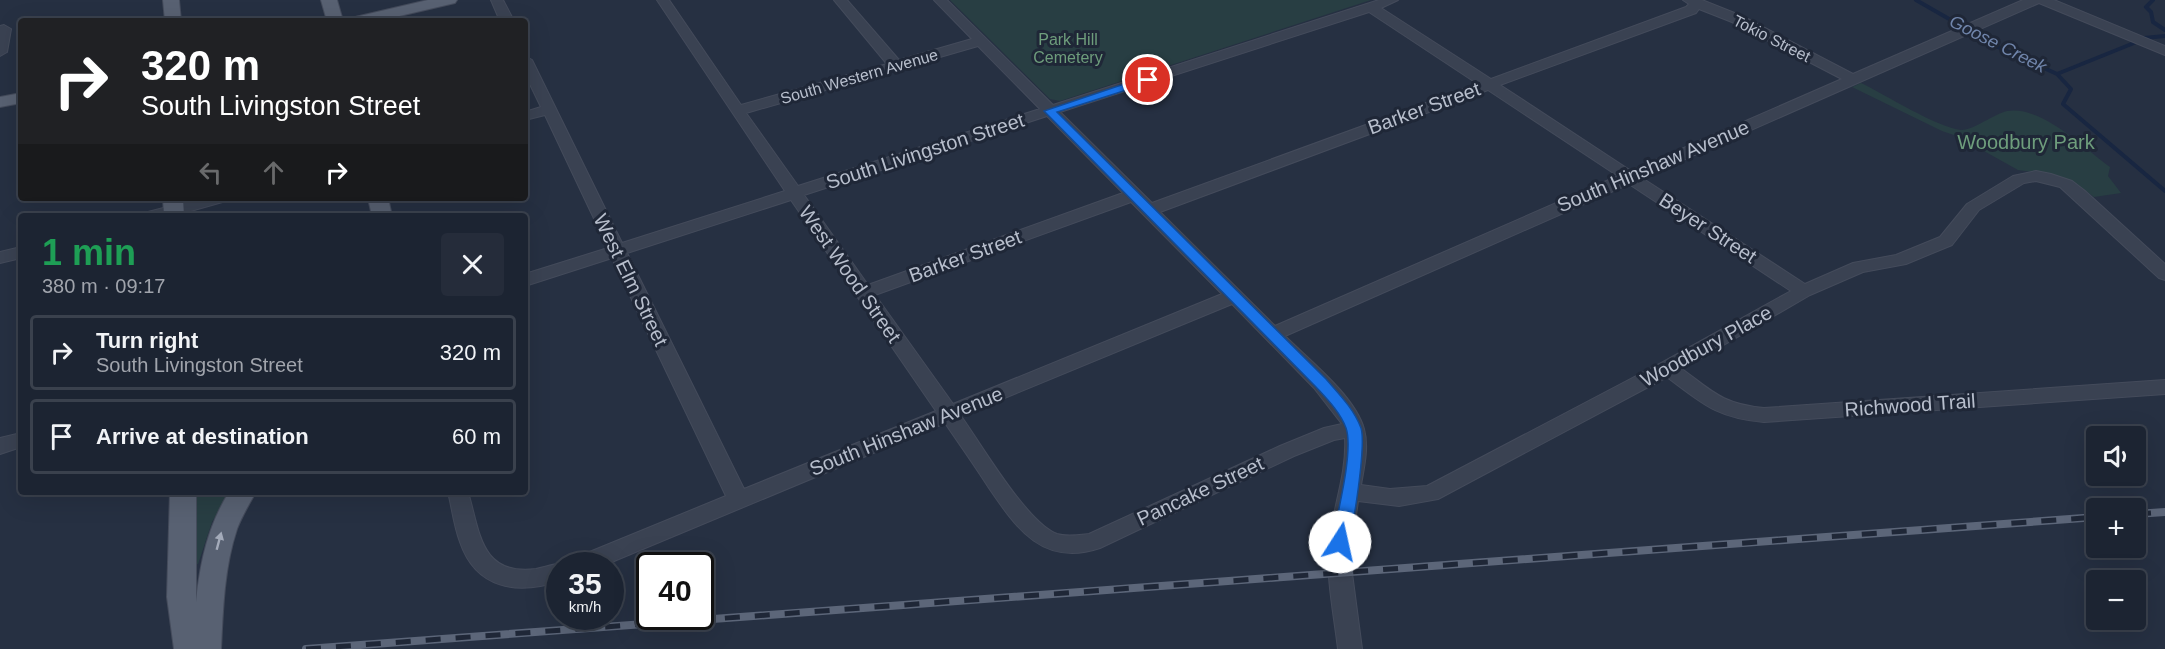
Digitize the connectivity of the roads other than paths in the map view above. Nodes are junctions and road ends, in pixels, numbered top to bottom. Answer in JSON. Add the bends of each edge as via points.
{"nodes":[{"id":1,"x":171,"y":0,"type":"edge"},
{"id":2,"x":329,"y":0,"type":"edge"},
{"id":3,"x":449,"y":0,"type":"edge"},
{"id":4,"x":497,"y":0,"type":"edge"},
{"id":5,"x":663,"y":0,"type":"edge"},
{"id":6,"x":840,"y":0,"type":"edge"},
{"id":7,"x":940,"y":0,"type":"edge"},
{"id":8,"x":1392,"y":0,"type":"edge"},
{"id":9,"x":2034,"y":0,"type":"edge"},
{"id":10,"x":2043,"y":0,"type":"edge"},
{"id":11,"x":1693,"y":2,"type":"edge"},
{"id":12,"x":1371,"y":7,"type":"junction"},
{"id":13,"x":173,"y":18,"type":"edge"},
{"id":14,"x":334,"y":18,"type":"edge"},
{"id":15,"x":370,"y":18,"type":"edge"},
{"id":16,"x":506,"y":18,"type":"edge"},
{"id":17,"x":4,"y":29,"type":"dead end"},
{"id":18,"x":981,"y":41,"type":"junction"},
{"id":19,"x":2165,"y":51,"type":"edge"},
{"id":20,"x":0,"y":52,"type":"edge"},
{"id":21,"x":896,"y":65,"type":"junction"},
{"id":22,"x":528,"y":67,"type":"edge"},
{"id":23,"x":1854,"y":80,"type":"junction"},
{"id":24,"x":1489,"y":84,"type":"junction"},
{"id":25,"x":18,"y":99,"type":"edge"},
{"id":26,"x":0,"y":102,"type":"edge"},
{"id":27,"x":548,"y":110,"type":"junction"},
{"id":28,"x":737,"y":111,"type":"junction"},
{"id":29,"x":1050,"y":111,"type":"junction"},
{"id":30,"x":528,"y":115,"type":"edge"},
{"id":31,"x":1630,"y":176,"type":"junction"},
{"id":32,"x":794,"y":193,"type":"junction"},
{"id":33,"x":1134,"y":195,"type":"junction"},
{"id":34,"x":207,"y":201,"type":"edge"},
{"id":35,"x":169,"y":210,"type":"edge"},
{"id":36,"x":1149,"y":210,"type":"junction"},
{"id":37,"x":616,"y":251,"type":"junction"},
{"id":38,"x":18,"y":253,"type":"edge"},
{"id":39,"x":0,"y":258,"type":"edge"},
{"id":40,"x":2165,"y":274,"type":"edge"},
{"id":41,"x":528,"y":279,"type":"edge"},
{"id":42,"x":1804,"y":291,"type":"junction"},
{"id":43,"x":864,"y":293,"type":"junction"},
{"id":44,"x":1234,"y":296,"type":"junction"},
{"id":45,"x":1273,"y":334,"type":"junction"},
{"id":46,"x":1668,"y":368,"type":"junction"},
{"id":47,"x":2165,"y":387,"type":"edge"},
{"id":48,"x":949,"y":415,"type":"junction"},
{"id":49,"x":1354,"y":429,"type":"junction"},
{"id":50,"x":18,"y":441,"type":"edge"},
{"id":51,"x":0,"y":446,"type":"edge"},
{"id":52,"x":1349,"y":490,"type":"junction"},
{"id":53,"x":183,"y":495,"type":"edge"},
{"id":54,"x":241,"y":495,"type":"edge"},
{"id":55,"x":460,"y":495,"type":"edge"},
{"id":56,"x":738,"y":499,"type":"junction"},
{"id":57,"x":1046,"y":540,"type":"joint"},
{"id":58,"x":611,"y":552,"type":"edge"},
{"id":59,"x":546,"y":576,"type":"edge"},
{"id":60,"x":189,"y":649,"type":"edge"},
{"id":61,"x":206,"y":649,"type":"edge"},
{"id":62,"x":1350,"y":649,"type":"edge"}],
"edges":[{"from":1,"to":13,"type":"main road"},
{"from":2,"to":14,"type":"main road"},
{"from":3,"to":15,"type":"main road"},
{"from":4,"to":16,"type":"street"},
{"from":5,"to":28,"type":"street","name":"West Wood Street"},
{"from":6,"to":21,"type":"street"},
{"from":7,"to":18,"type":"street"},
{"from":8,"to":12,"type":"street","name":"South Livingston Street"},
{"from":9,"to":23,"type":"street","name":"South Hinshaw Avenue"},
{"from":10,"to":19,"type":"street"},
{"from":11,"to":23,"type":"street","name":"Tokio Street"},
{"from":11,"to":24,"type":"street","name":"Barker Street","via":[[1690,10]]},
{"from":12,"to":24,"type":"street","name":"Beyer Street"},
{"from":12,"to":29,"type":"street","name":"South Livingston Street"},
{"from":17,"to":20,"type":"street"},
{"from":18,"to":21,"type":"street","name":"South Western Avenue"},
{"from":18,"to":29,"type":"street"},
{"from":21,"to":28,"type":"street","name":"South Western Avenue"},
{"from":22,"to":27,"type":"street","name":"West Elm Street"},
{"from":23,"to":31,"type":"street","name":"South Hinshaw Avenue"},
{"from":24,"to":31,"type":"street","name":"Beyer Street"},
{"from":24,"to":36,"type":"street","name":"Barker Street"},
{"from":25,"to":26,"type":"main road"},
{"from":27,"to":30,"type":"street"},
{"from":27,"to":37,"type":"street","name":"West Elm Street"},
{"from":28,"to":32,"type":"street","name":"West Wood Street"},
{"from":29,"to":32,"type":"street","name":"South Livingston Street"},
{"from":29,"to":33,"type":"street"},
{"from":31,"to":42,"type":"street","name":"Beyer Street"},
{"from":31,"to":45,"type":"street","name":"South Hinshaw Avenue"},
{"from":32,"to":37,"type":"street","name":"South Livingston Street"},
{"from":32,"to":43,"type":"street","name":"West Wood Street"},
{"from":33,"to":36,"type":"street"},
{"from":33,"to":43,"type":"street","name":"Barker Street"},
{"from":34,"to":35,"type":"street"},
{"from":36,"to":44,"type":"street"},
{"from":37,"to":41,"type":"street","name":"South Livingston Street"},
{"from":37,"to":56,"type":"street","name":"West Elm Street"},
{"from":38,"to":39,"type":"street"},
{"from":40,"to":42,"type":"street","name":"Woodbury Place","via":[[2066,184],[2036,176],[2019,179],[1973,207],[1946,241],[1900,260],[1859,267]]},
{"from":42,"to":46,"type":"street","name":"Woodbury Place"},
{"from":43,"to":48,"type":"street","name":"West Wood Street"},
{"from":44,"to":45,"type":"street"},
{"from":44,"to":48,"type":"street","name":"South Hinshaw Avenue"},
{"from":45,"to":49,"type":"street","via":[[1338,401]]},
{"from":46,"to":47,"type":"street","name":"Richwood Trail","via":[[1718,405],[1764,415]]},
{"from":46,"to":52,"type":"street","name":"Woodbury Place","via":[[1431,493],[1396,499]]},
{"from":48,"to":56,"type":"street","name":"South Hinshaw Avenue"},
{"from":48,"to":57,"type":"street","name":"West Wood Street","via":[[1023,520]]},
{"from":49,"to":52,"type":"street","via":[[1356,449]]},
{"from":49,"to":57,"type":"street","name":"Pancake Street","via":[[1331,433],[1287,451],[1092,542],[1064,545]]},
{"from":50,"to":51,"type":"street"},
{"from":52,"to":62,"type":"street","via":[[1340,565]]},
{"from":53,"to":60,"type":"main road","via":[[181,597]]},
{"from":61,"to":54,"type":"main road","one_way":true,"via":[[213,566],[222,530]]},
{"from":55,"to":59,"type":"street","via":[[474,550],[483,564],[498,575],[519,580]]},
{"from":56,"to":58,"type":"street","name":"South Hinshaw Avenue"}]}
